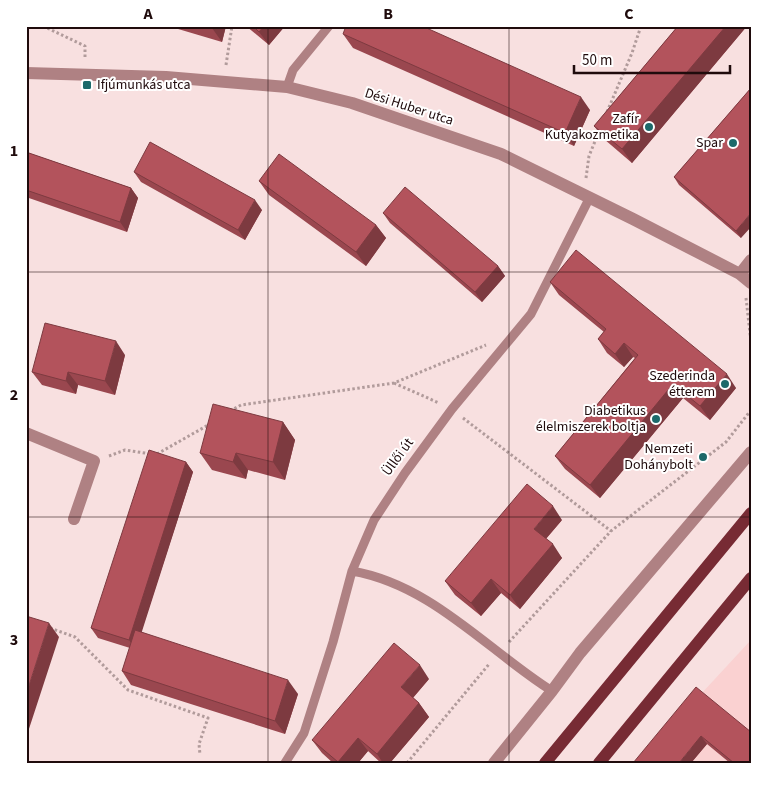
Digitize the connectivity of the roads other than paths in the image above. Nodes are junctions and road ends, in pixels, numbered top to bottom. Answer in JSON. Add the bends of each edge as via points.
{"nodes":[{"id":1,"x":329,"y":26,"type":"edge"},
{"id":2,"x":26,"y":73,"type":"edge"},
{"id":3,"x":287,"y":87,"type":"junction"},
{"id":4,"x":584,"y":195,"type":"junction"},
{"id":5,"x":751,"y":260,"type":"edge"},
{"id":6,"x":740,"y":274,"type":"junction"},
{"id":7,"x":751,"y":283,"type":"edge"},
{"id":8,"x":26,"y":434,"type":"edge"},
{"id":9,"x":751,"y":452,"type":"edge"},
{"id":10,"x":751,"y":513,"type":"edge"},
{"id":11,"x":74,"y":519,"type":"dead end"},
{"id":12,"x":352,"y":571,"type":"junction"},
{"id":13,"x":751,"y":578,"type":"edge"},
{"id":14,"x":552,"y":691,"type":"junction"},
{"id":15,"x":285,"y":763,"type":"edge"},
{"id":16,"x":494,"y":763,"type":"edge"},
{"id":17,"x":545,"y":763,"type":"edge"},
{"id":18,"x":599,"y":763,"type":"edge"}],
"edges":[{"from":1,"to":3,"type":"lane","via":[[293,70]]},
{"from":2,"to":3,"type":"street","name":"Dési Huber utca","via":[[166,77]]},
{"from":3,"to":4,"type":"street","name":"Dési Huber utca","via":[[352,103],[501,154]]},
{"from":4,"to":6,"type":"street","name":"Dési Huber utca"},
{"from":4,"to":12,"type":"lane","name":"Üllői út","via":[[531,314],[404,473],[379,512]]},
{"from":5,"to":6,"type":"street"},
{"from":6,"to":7,"type":"street","name":"Dési Huber utca"},
{"from":8,"to":11,"type":"street","via":[[94,461]]},
{"from":9,"to":14,"type":"street"},
{"from":10,"to":17,"type":"main road"},
{"from":12,"to":14,"type":"lane","via":[[383,579],[437,606]]},
{"from":12,"to":15,"type":"lane","name":"Üllői út","via":[[304,733]]},
{"from":13,"to":18,"type":"main road"},
{"from":14,"to":16,"type":"street"}]}
